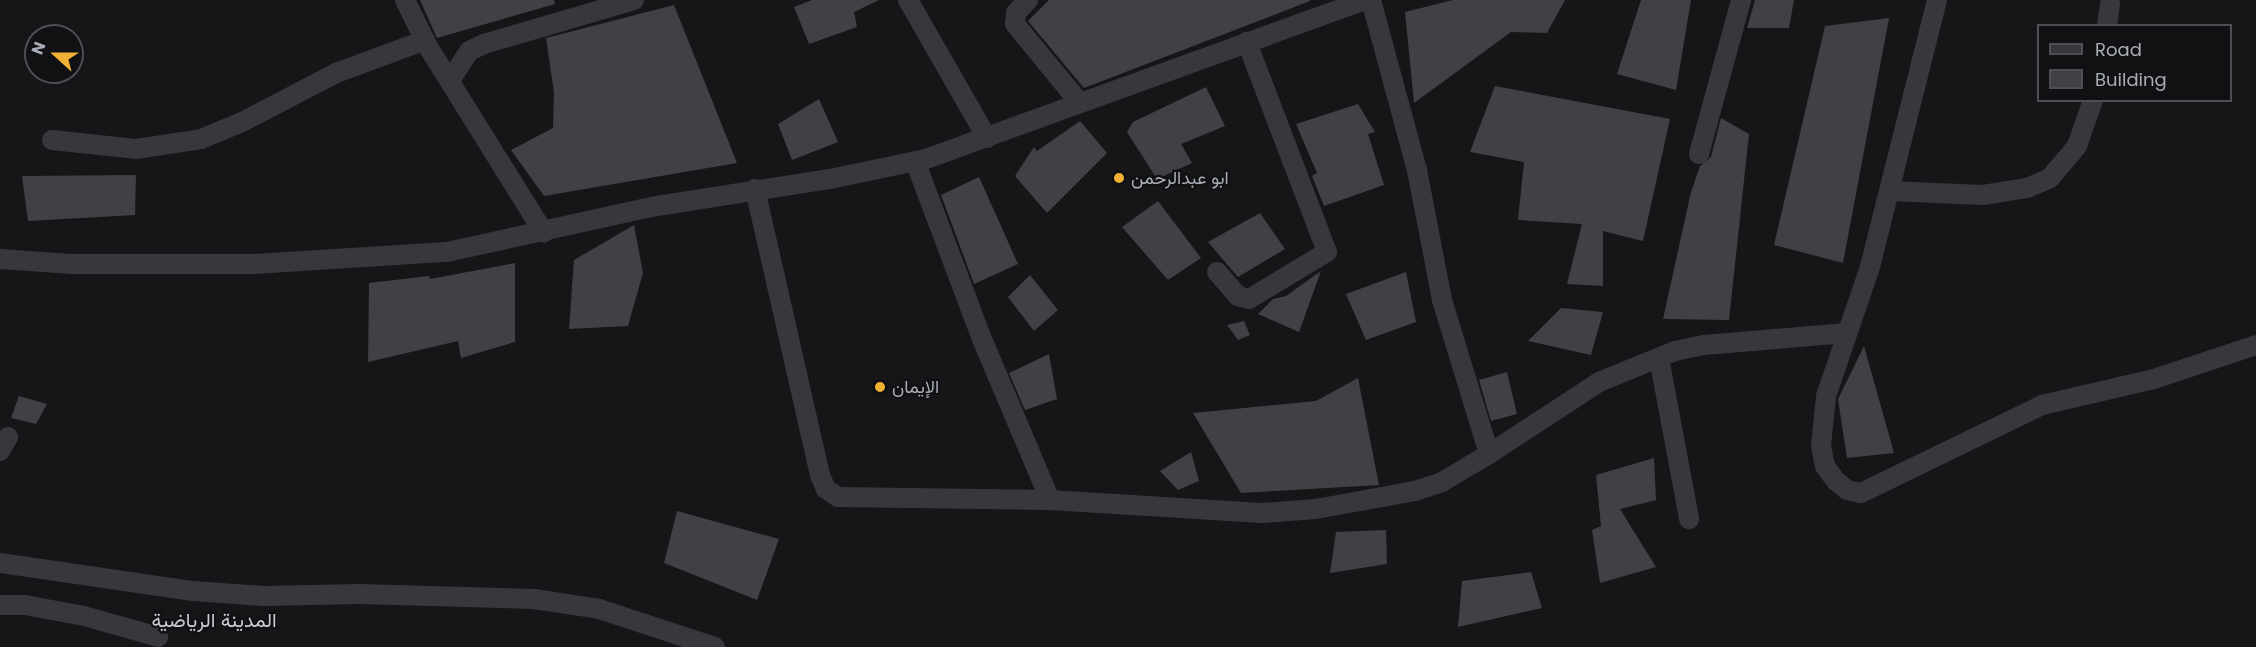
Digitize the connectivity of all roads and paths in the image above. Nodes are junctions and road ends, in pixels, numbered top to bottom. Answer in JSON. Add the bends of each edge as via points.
{"nodes":[{"id":1,"x":405,"y":0,"type":"edge"},
{"id":2,"x":633,"y":0,"type":"edge"},
{"id":3,"x":908,"y":0,"type":"edge"},
{"id":4,"x":1028,"y":0,"type":"edge"},
{"id":5,"x":1368,"y":0,"type":"edge"},
{"id":6,"x":1742,"y":0,"type":"edge"},
{"id":7,"x":1937,"y":0,"type":"edge"},
{"id":8,"x":1343,"y":3,"type":"edge"},
{"id":9,"x":2110,"y":4,"type":"dead end"},
{"id":10,"x":2107,"y":24,"type":"edge"},
{"id":11,"x":425,"y":40,"type":"junction"},
{"id":12,"x":1247,"y":42,"type":"junction"},
{"id":13,"x":451,"y":79,"type":"junction"},
{"id":14,"x":2092,"y":102,"type":"edge"},
{"id":15,"x":1080,"y":103,"type":"junction"},
{"id":16,"x":987,"y":138,"type":"junction"},
{"id":17,"x":52,"y":140,"type":"dead end"},
{"id":18,"x":1699,"y":154,"type":"dead end"},
{"id":19,"x":915,"y":161,"type":"junction"},
{"id":20,"x":755,"y":189,"type":"junction"},
{"id":21,"x":1890,"y":191,"type":"junction"},
{"id":22,"x":544,"y":233,"type":"junction"},
{"id":23,"x":0,"y":259,"type":"edge"},
{"id":24,"x":1217,"y":272,"type":"dead end"},
{"id":25,"x":1846,"y":333,"type":"junction"},
{"id":26,"x":2256,"y":345,"type":"edge"},
{"id":27,"x":1659,"y":358,"type":"junction"},
{"id":28,"x":1489,"y":454,"type":"junction"},
{"id":29,"x":1050,"y":500,"type":"junction"},
{"id":30,"x":1689,"y":519,"type":"dead end"},
{"id":31,"x":0,"y":563,"type":"edge"},
{"id":32,"x":0,"y":605,"type":"edge"},
{"id":33,"x":158,"y":637,"type":"dead end"},
{"id":34,"x":715,"y":647,"type":"edge"}],
"edges":[{"from":1,"to":11,"type":"street"},
{"from":2,"to":13,"type":"street","via":[[484,44],[469,51]]},
{"from":3,"to":16,"type":"street"},
{"from":4,"to":15,"type":"street","via":[[1016,13],[1015,24]]},
{"from":5,"to":8,"type":"street"},
{"from":5,"to":28,"type":"street","via":[[1417,170],[1442,300]]},
{"from":6,"to":18,"type":"street"},
{"from":7,"to":21,"type":"street"},
{"from":8,"to":12,"type":"street"},
{"from":9,"to":10,"type":"street"},
{"from":11,"to":13,"type":"street"},
{"from":11,"to":17,"type":"street","via":[[336,73],[201,139],[136,149]]},
{"from":12,"to":15,"type":"street"},
{"from":12,"to":24,"type":"street","via":[[1327,252],[1249,299],[1238,296]]},
{"from":13,"to":22,"type":"street"},
{"from":14,"to":21,"type":"street","via":[[2077,146],[2050,178],[2027,188],[1983,195]]},
{"from":15,"to":16,"type":"street"},
{"from":16,"to":19,"type":"street"},
{"from":19,"to":20,"type":"street","via":[[830,179]]},
{"from":19,"to":29,"type":"street","via":[[982,339]]},
{"from":20,"to":22,"type":"street","via":[[657,206]]},
{"from":20,"to":29,"type":"street","via":[[826,489],[844,498]]},
{"from":21,"to":25,"type":"street","via":[[1870,267]]},
{"from":22,"to":23,"type":"street","via":[[447,252],[275,263],[72,264]]},
{"from":25,"to":26,"type":"street","via":[[1826,396],[1821,446],[1825,466],[1836,481],[1847,490],[1861,493],[2042,405],[2154,379]]},
{"from":25,"to":27,"type":"street","via":[[1704,345]]},
{"from":27,"to":28,"type":"street","via":[[1599,382]]},
{"from":27,"to":30,"type":"street"},
{"from":28,"to":29,"type":"street","via":[[1442,482],[1424,488],[1316,508],[1206,513]]},
{"from":31,"to":34,"type":"street","via":[[193,591],[264,596],[359,594],[534,599],[599,609]]},
{"from":32,"to":33,"type":"street","via":[[25,605],[84,616]]}]}
